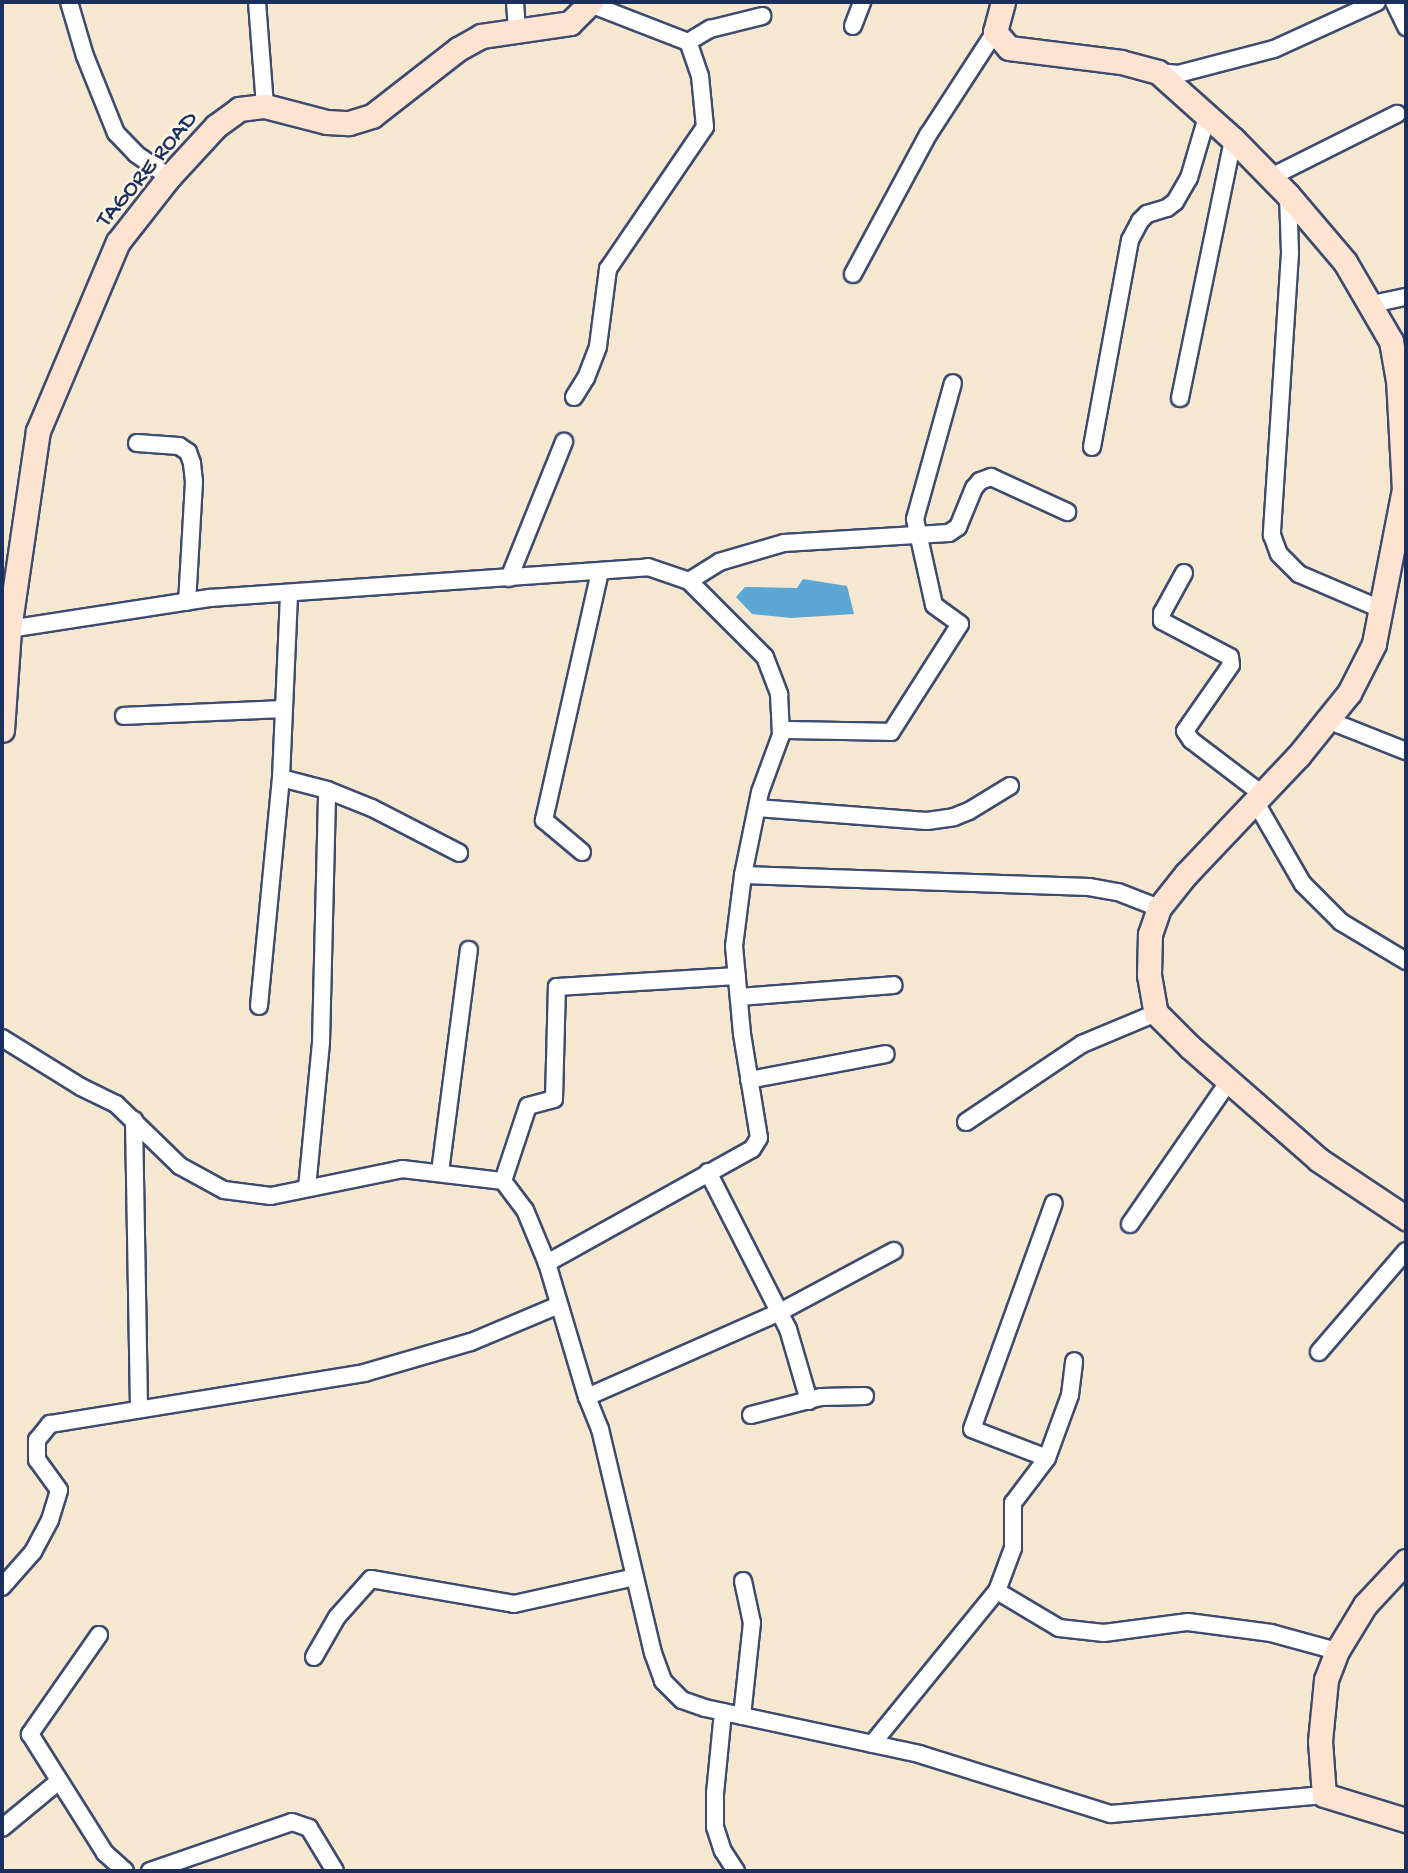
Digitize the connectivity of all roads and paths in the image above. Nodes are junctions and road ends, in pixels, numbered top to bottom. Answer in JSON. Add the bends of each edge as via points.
{"nodes":[{"id":1,"x":69,"y":2,"type":"edge"},
{"id":2,"x":257,"y":2,"type":"edge"},
{"id":3,"x":515,"y":2,"type":"edge"},
{"id":4,"x":862,"y":2,"type":"edge"},
{"id":5,"x":1003,"y":2,"type":"edge"},
{"id":6,"x":1377,"y":2,"type":"edge"},
{"id":7,"x":1394,"y":2,"type":"edge"},
{"id":8,"x":591,"y":3,"type":"edge"},
{"id":9,"x":762,"y":16,"type":"dead end"},
{"id":10,"x":853,"y":26,"type":"dead end"},
{"id":11,"x":1406,"y":27,"type":"edge"},
{"id":12,"x":517,"y":30,"type":"junction"},
{"id":13,"x":995,"y":32,"type":"junction"},
{"id":14,"x":688,"y":42,"type":"junction"},
{"id":15,"x":1158,"y":72,"type":"junction"},
{"id":16,"x":265,"y":106,"type":"junction"},
{"id":17,"x":1397,"y":114,"type":"dead end"},
{"id":18,"x":1207,"y":117,"type":"junction"},
{"id":19,"x":1233,"y":139,"type":"junction"},
{"id":20,"x":169,"y":177,"type":"junction"},
{"id":21,"x":1271,"y":177,"type":"junction"},
{"id":22,"x":1288,"y":195,"type":"junction"},
{"id":23,"x":853,"y":274,"type":"dead end"},
{"id":24,"x":1406,"y":297,"type":"edge"},
{"id":25,"x":1372,"y":304,"type":"junction"},
{"id":26,"x":953,"y":383,"type":"dead end"},
{"id":27,"x":574,"y":397,"type":"dead end"},
{"id":28,"x":1180,"y":398,"type":"dead end"},
{"id":29,"x":564,"y":442,"type":"dead end"},
{"id":30,"x":137,"y":443,"type":"dead end"},
{"id":31,"x":1091,"y":447,"type":"dead end"},
{"id":32,"x":1405,"y":489,"type":"edge"},
{"id":33,"x":1067,"y":512,"type":"dead end"},
{"id":34,"x":918,"y":534,"type":"junction"},
{"id":35,"x":600,"y":571,"type":"junction"},
{"id":36,"x":1184,"y":573,"type":"dead end"},
{"id":37,"x":509,"y":578,"type":"junction"},
{"id":38,"x":689,"y":581,"type":"junction"},
{"id":39,"x":289,"y":594,"type":"junction"},
{"id":40,"x":187,"y":602,"type":"junction"},
{"id":41,"x":1383,"y":610,"type":"junction"},
{"id":42,"x":9,"y":629,"type":"junction"},
{"id":43,"x":282,"y":709,"type":"junction"},
{"id":44,"x":124,"y":716,"type":"dead end"},
{"id":45,"x":1325,"y":719,"type":"junction"},
{"id":46,"x":2,"y":730,"type":"edge"},
{"id":47,"x":780,"y":730,"type":"junction"},
{"id":48,"x":1406,"y":751,"type":"edge"},
{"id":49,"x":281,"y":778,"type":"junction"},
{"id":50,"x":1010,"y":786,"type":"dead end"},
{"id":51,"x":327,"y":790,"type":"junction"},
{"id":52,"x":1259,"y":797,"type":"junction"},
{"id":53,"x":757,"y":808,"type":"junction"},
{"id":54,"x":582,"y":852,"type":"dead end"},
{"id":55,"x":459,"y":853,"type":"dead end"},
{"id":56,"x":743,"y":875,"type":"junction"},
{"id":57,"x":1159,"y":908,"type":"junction"},
{"id":58,"x":469,"y":950,"type":"dead end"},
{"id":59,"x":1406,"y":961,"type":"edge"},
{"id":60,"x":737,"y":976,"type":"junction"},
{"id":61,"x":894,"y":985,"type":"dead end"},
{"id":62,"x":739,"y":997,"type":"junction"},
{"id":63,"x":259,"y":1006,"type":"dead end"},
{"id":64,"x":1156,"y":1013,"type":"junction"},
{"id":65,"x":2,"y":1038,"type":"edge"},
{"id":66,"x":887,"y":1054,"type":"dead end"},
{"id":67,"x":749,"y":1080,"type":"junction"},
{"id":68,"x":1229,"y":1081,"type":"junction"},
{"id":69,"x":134,"y":1120,"type":"junction"},
{"id":70,"x":965,"y":1122,"type":"dead end"},
{"id":71,"x":440,"y":1172,"type":"junction"},
{"id":72,"x":708,"y":1172,"type":"junction"},
{"id":73,"x":503,"y":1181,"type":"junction"},
{"id":74,"x":307,"y":1188,"type":"junction"},
{"id":75,"x":1054,"y":1203,"type":"dead end"},
{"id":76,"x":1406,"y":1218,"type":"edge"},
{"id":77,"x":1130,"y":1224,"type":"dead end"},
{"id":78,"x":894,"y":1251,"type":"dead end"},
{"id":79,"x":1406,"y":1251,"type":"edge"},
{"id":80,"x":547,"y":1263,"type":"junction"},
{"id":81,"x":559,"y":1304,"type":"junction"},
{"id":82,"x":780,"y":1312,"type":"junction"},
{"id":83,"x":1319,"y":1352,"type":"dead end"},
{"id":84,"x":1074,"y":1361,"type":"dead end"},
{"id":85,"x":865,"y":1396,"type":"dead end"},
{"id":86,"x":587,"y":1397,"type":"junction"},
{"id":87,"x":809,"y":1401,"type":"junction"},
{"id":88,"x":139,"y":1408,"type":"junction"},
{"id":89,"x":751,"y":1415,"type":"dead end"},
{"id":90,"x":1047,"y":1458,"type":"junction"},
{"id":91,"x":1406,"y":1561,"type":"edge"},
{"id":92,"x":635,"y":1577,"type":"junction"},
{"id":93,"x":743,"y":1581,"type":"dead end"},
{"id":94,"x":2,"y":1587,"type":"edge"},
{"id":95,"x":997,"y":1591,"type":"junction"},
{"id":96,"x":99,"y":1635,"type":"dead end"},
{"id":97,"x":1338,"y":1651,"type":"junction"},
{"id":98,"x":314,"y":1657,"type":"dead end"},
{"id":99,"x":723,"y":1712,"type":"junction"},
{"id":100,"x":742,"y":1716,"type":"junction"},
{"id":101,"x":872,"y":1744,"type":"junction"},
{"id":102,"x":59,"y":1781,"type":"junction"},
{"id":103,"x":1324,"y":1795,"type":"junction"},
{"id":104,"x":1406,"y":1820,"type":"edge"},
{"id":105,"x":2,"y":1828,"type":"edge"},
{"id":106,"x":125,"y":1871,"type":"edge"},
{"id":107,"x":150,"y":1871,"type":"edge"},
{"id":108,"x":335,"y":1871,"type":"edge"},
{"id":109,"x":736,"y":1871,"type":"edge"}],
"edges":[{"from":1,"to":20,"type":"street","via":[[116,133]]},
{"from":2,"to":16,"type":"street"},
{"from":3,"to":12,"type":"street"},
{"from":4,"to":10,"type":"street"},
{"from":5,"to":13,"type":"street"},
{"from":6,"to":15,"type":"street","via":[[1274,49],[1178,74]]},
{"from":7,"to":11,"type":"street"},
{"from":8,"to":12,"type":"street","name":"TAGORE ROAD","via":[[570,23]]},
{"from":8,"to":14,"type":"street"},
{"from":9,"to":14,"type":"street","via":[[710,29]]},
{"from":12,"to":16,"type":"street","name":"TAGORE ROAD","via":[[481,36],[372,116],[349,123]]},
{"from":13,"to":15,"type":"street","via":[[1009,48],[1121,62]]},
{"from":13,"to":23,"type":"street","via":[[928,135]]},
{"from":14,"to":27,"type":"street","via":[[700,76],[705,127],[608,269],[598,346]]},
{"from":15,"to":18,"type":"street"},
{"from":16,"to":20,"type":"street","name":"TAGORE ROAD","via":[[239,109],[216,126]]},
{"from":17,"to":21,"type":"street"},
{"from":18,"to":19,"type":"street"},
{"from":18,"to":31,"type":"street","via":[[1189,178],[1175,202],[1140,220],[1130,240]]},
{"from":19,"to":21,"type":"street"},
{"from":19,"to":28,"type":"street"},
{"from":20,"to":42,"type":"street","name":"TAGORE ROAD","via":[[118,242],[38,431]]},
{"from":21,"to":22,"type":"street"},
{"from":22,"to":25,"type":"street","via":[[1345,261]]},
{"from":22,"to":41,"type":"street","via":[[1290,253],[1272,535],[1279,554],[1299,574]]},
{"from":24,"to":25,"type":"street"},
{"from":25,"to":32,"type":"street","via":[[1391,341],[1398,379]]},
{"from":26,"to":34,"type":"street","via":[[915,519]]},
{"from":29,"to":37,"type":"street"},
{"from":30,"to":40,"type":"street","via":[[179,446],[188,452],[192,463]]},
{"from":32,"to":41,"type":"street"},
{"from":33,"to":34,"type":"street","via":[[991,477],[974,488],[958,527],[948,533]]},
{"from":34,"to":38,"type":"street","via":[[783,543],[719,562]]},
{"from":34,"to":47,"type":"street","via":[[934,605],[960,624],[891,732]]},
{"from":35,"to":37,"type":"street"},
{"from":35,"to":38,"type":"street","via":[[648,567]]},
{"from":35,"to":54,"type":"street","via":[[544,820]]},
{"from":36,"to":52,"type":"street","via":[[1161,613],[1162,621],[1230,657],[1231,665],[1185,731]]},
{"from":37,"to":39,"type":"street"},
{"from":38,"to":47,"type":"street","via":[[765,657],[779,695]]},
{"from":39,"to":40,"type":"street"},
{"from":39,"to":43,"type":"street"},
{"from":40,"to":42,"type":"street"},
{"from":41,"to":45,"type":"street","via":[[1374,644],[1349,693]]},
{"from":42,"to":46,"type":"street","name":"TAGORE ROAD"},
{"from":43,"to":44,"type":"street"},
{"from":43,"to":49,"type":"street"},
{"from":45,"to":48,"type":"street"},
{"from":45,"to":52,"type":"street"},
{"from":47,"to":53,"type":"street"},
{"from":49,"to":51,"type":"street"},
{"from":49,"to":63,"type":"street"},
{"from":50,"to":53,"type":"street","via":[[969,811],[927,821]]},
{"from":51,"to":55,"type":"street"},
{"from":51,"to":74,"type":"street","via":[[321,1042]]},
{"from":52,"to":57,"type":"street"},
{"from":52,"to":59,"type":"street","via":[[1303,884],[1341,922]]},
{"from":53,"to":56,"type":"street"},
{"from":56,"to":57,"type":"street","via":[[1089,887],[1118,891]]},
{"from":56,"to":60,"type":"street","via":[[734,946]]},
{"from":57,"to":64,"type":"street","via":[[1150,934],[1149,961]]},
{"from":58,"to":71,"type":"street"},
{"from":60,"to":62,"type":"street"},
{"from":60,"to":73,"type":"street","via":[[558,987],[554,1099],[528,1106]]},
{"from":61,"to":62,"type":"street"},
{"from":62,"to":67,"type":"street"},
{"from":64,"to":68,"type":"street"},
{"from":64,"to":70,"type":"street","via":[[1082,1044]]},
{"from":65,"to":69,"type":"street","via":[[116,1104]]},
{"from":66,"to":67,"type":"street"},
{"from":67,"to":72,"type":"street","via":[[759,1138],[752,1149]]},
{"from":68,"to":76,"type":"street","via":[[1319,1160]]},
{"from":68,"to":77,"type":"street"},
{"from":69,"to":74,"type":"street","via":[[180,1166],[224,1190],[271,1196]]},
{"from":69,"to":88,"type":"street"},
{"from":71,"to":73,"type":"street"},
{"from":71,"to":74,"type":"street","via":[[401,1169]]},
{"from":72,"to":80,"type":"street"},
{"from":72,"to":82,"type":"street"},
{"from":73,"to":80,"type":"street","via":[[525,1210]]},
{"from":75,"to":90,"type":"street","via":[[972,1429]]},
{"from":78,"to":82,"type":"street"},
{"from":79,"to":83,"type":"street"},
{"from":80,"to":81,"type":"street"},
{"from":81,"to":86,"type":"street"},
{"from":81,"to":88,"type":"street","via":[[471,1342],[364,1373]]},
{"from":82,"to":86,"type":"street"},
{"from":82,"to":87,"type":"street"},
{"from":84,"to":90,"type":"street","via":[[1070,1395]]},
{"from":85,"to":87,"type":"street"},
{"from":86,"to":92,"type":"street","via":[[600,1429]]},
{"from":87,"to":89,"type":"street"},
{"from":88,"to":94,"type":"street","via":[[50,1424],[37,1440],[37,1460],[59,1490],[33,1552]]},
{"from":90,"to":95,"type":"street","via":[[1013,1503],[1013,1548]]},
{"from":91,"to":97,"type":"street","via":[[1365,1605]]},
{"from":92,"to":98,"type":"street","via":[[514,1604],[371,1579],[337,1617]]},
{"from":92,"to":99,"type":"street","via":[[663,1681],[682,1700]]},
{"from":93,"to":100,"type":"street","via":[[752,1623]]},
{"from":95,"to":97,"type":"street","via":[[1059,1628],[1104,1633],[1188,1622],[1271,1633]]},
{"from":95,"to":101,"type":"street"},
{"from":96,"to":102,"type":"street","via":[[30,1734]]},
{"from":97,"to":103,"type":"street","via":[[1326,1680],[1320,1741]]},
{"from":99,"to":100,"type":"street"},
{"from":99,"to":109,"type":"street","via":[[715,1827]]},
{"from":100,"to":101,"type":"street"},
{"from":101,"to":103,"type":"street","via":[[1111,1814]]},
{"from":102,"to":105,"type":"street"},
{"from":102,"to":106,"type":"street","via":[[105,1853]]},
{"from":103,"to":104,"type":"street"},
{"from":107,"to":108,"type":"street","via":[[292,1822],[309,1828]]}]}
